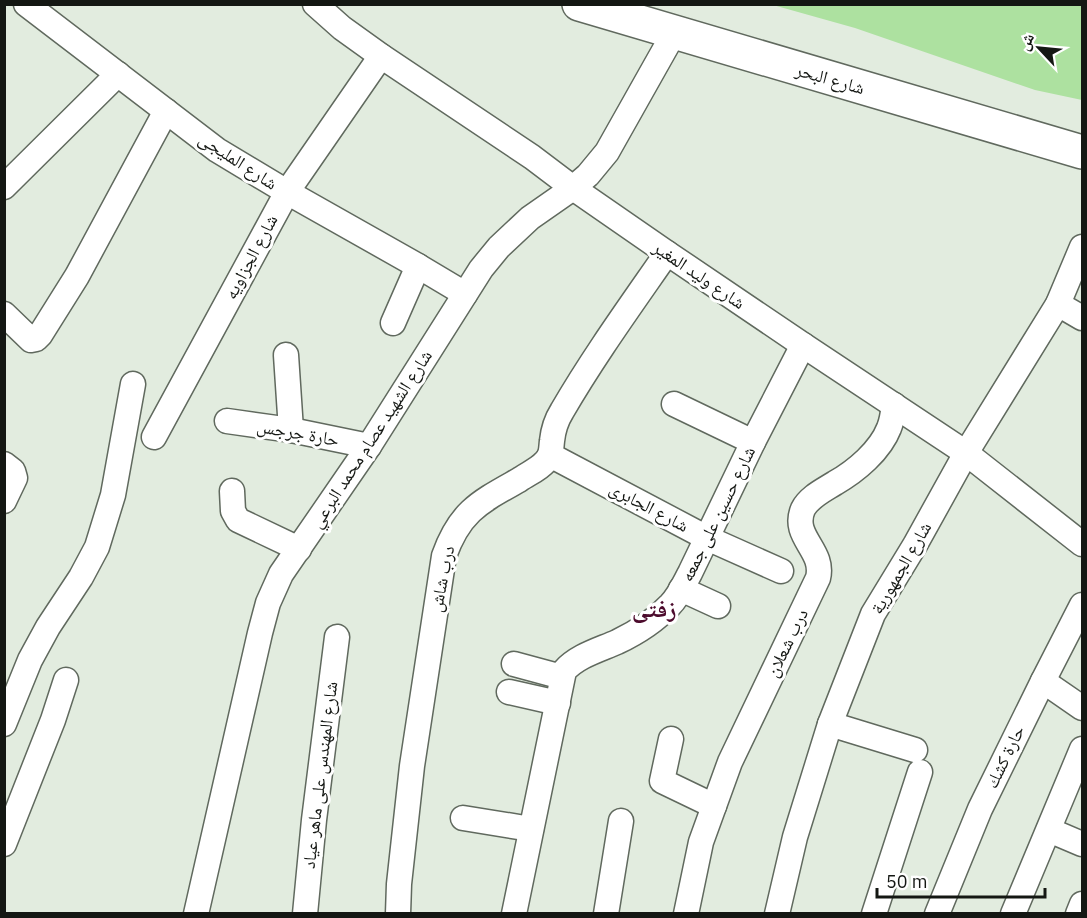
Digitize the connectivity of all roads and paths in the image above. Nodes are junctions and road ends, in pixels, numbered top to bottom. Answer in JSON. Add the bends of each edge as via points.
{"nodes":[{"id":1,"x":26,"y":4,"type":"edge"},
{"id":2,"x":315,"y":4,"type":"edge"},
{"id":3,"x":579,"y":4,"type":"edge"},
{"id":4,"x":674,"y":33,"type":"junction"},
{"id":5,"x":381,"y":56,"type":"junction"},
{"id":6,"x":118,"y":74,"type":"junction"},
{"id":7,"x":166,"y":111,"type":"junction"},
{"id":8,"x":1083,"y":152,"type":"edge"},
{"id":9,"x":4,"y":187,"type":"edge"},
{"id":10,"x":573,"y":188,"type":"junction"},
{"id":11,"x":287,"y":192,"type":"junction"},
{"id":12,"x":1083,"y":247,"type":"edge"},
{"id":13,"x":667,"y":253,"type":"junction"},
{"id":14,"x":418,"y":266,"type":"junction"},
{"id":15,"x":465,"y":294,"type":"junction"},
{"id":16,"x":1058,"y":304,"type":"junction"},
{"id":17,"x":4,"y":314,"type":"edge"},
{"id":18,"x":1083,"y":318,"type":"edge"},
{"id":19,"x":393,"y":323,"type":"dead end"},
{"id":20,"x":803,"y":345,"type":"junction"},
{"id":21,"x":286,"y":355,"type":"dead end"},
{"id":22,"x":133,"y":384,"type":"dead end"},
{"id":23,"x":674,"y":404,"type":"dead end"},
{"id":24,"x":894,"y":405,"type":"junction"},
{"id":25,"x":227,"y":421,"type":"dead end"},
{"id":26,"x":291,"y":430,"type":"junction"},
{"id":27,"x":154,"y":437,"type":"dead end"},
{"id":28,"x":753,"y":442,"type":"junction"},
{"id":29,"x":369,"y":446,"type":"junction"},
{"id":30,"x":966,"y":453,"type":"junction"},
{"id":31,"x":550,"y":455,"type":"junction"},
{"id":32,"x":4,"y":464,"type":"edge"},
{"id":33,"x":232,"y":491,"type":"dead end"},
{"id":34,"x":6,"y":498,"type":"edge"},
{"id":35,"x":707,"y":538,"type":"junction"},
{"id":36,"x":1083,"y":544,"type":"edge"},
{"id":37,"x":299,"y":549,"type":"junction"},
{"id":38,"x":781,"y":571,"type":"dead end"},
{"id":39,"x":681,"y":589,"type":"junction"},
{"id":40,"x":1083,"y":605,"type":"edge"},
{"id":41,"x":718,"y":606,"type":"dead end"},
{"id":42,"x":337,"y":637,"type":"dead end"},
{"id":43,"x":514,"y":664,"type":"dead end"},
{"id":44,"x":562,"y":677,"type":"junction"},
{"id":45,"x":66,"y":680,"type":"dead end"},
{"id":46,"x":1043,"y":681,"type":"junction"},
{"id":47,"x":509,"y":692,"type":"dead end"},
{"id":48,"x":558,"y":703,"type":"junction"},
{"id":49,"x":1083,"y":708,"type":"edge"},
{"id":50,"x":4,"y":724,"type":"edge"},
{"id":51,"x":830,"y":724,"type":"junction"},
{"id":52,"x":671,"y":739,"type":"dead end"},
{"id":53,"x":1083,"y":749,"type":"edge"},
{"id":54,"x":714,"y":806,"type":"junction"},
{"id":55,"x":463,"y":818,"type":"dead end"},
{"id":56,"x":621,"y":822,"type":"dead end"},
{"id":57,"x":531,"y":829,"type":"junction"},
{"id":58,"x":1049,"y":830,"type":"junction"},
{"id":59,"x":4,"y":844,"type":"edge"},
{"id":60,"x":1083,"y":844,"type":"edge"},
{"id":61,"x":1083,"y":904,"type":"edge"},
{"id":62,"x":196,"y":914,"type":"edge"},
{"id":63,"x":305,"y":914,"type":"edge"},
{"id":64,"x":398,"y":914,"type":"edge"},
{"id":65,"x":514,"y":914,"type":"edge"},
{"id":66,"x":606,"y":914,"type":"edge"},
{"id":67,"x":686,"y":914,"type":"edge"},
{"id":68,"x":777,"y":914,"type":"edge"},
{"id":69,"x":874,"y":914,"type":"edge"},
{"id":70,"x":937,"y":914,"type":"edge"},
{"id":71,"x":1013,"y":914,"type":"edge"},
{"id":72,"x":1078,"y":914,"type":"edge"}],
"edges":[{"from":1,"to":6,"type":"street","name":"شارع المليجى"},
{"from":2,"to":5,"type":"street","name":"شارع وليد المغير"},
{"from":3,"to":4,"type":"street","name":"شارع البحر"},
{"from":4,"to":8,"type":"street","name":"شارع البحر"},
{"from":4,"to":10,"type":"street","name":"شارع الشهيد عصام محمد البرعي","via":[[607,152]]},
{"from":5,"to":10,"type":"street","name":"شارع وليد المغير"},
{"from":5,"to":11,"type":"street","name":"شارع الجزاويه"},
{"from":6,"to":7,"type":"street","name":"شارع المليجى"},
{"from":6,"to":9,"type":"street"},
{"from":7,"to":11,"type":"street","name":"شارع المليجى","via":[[217,150]]},
{"from":7,"to":17,"type":"street","via":[[77,276],[40,335],[31,340]]},
{"from":10,"to":13,"type":"street","name":"شارع وليد المغير"},
{"from":10,"to":15,"type":"street","name":"شارع الشهيد عصام محمد البرعي","via":[[530,218],[499,247]]},
{"from":11,"to":14,"type":"street","name":"شارع المليجى"},
{"from":11,"to":27,"type":"street","name":"شارع الجزاويه"},
{"from":12,"to":16,"type":"street","name":"شارع الجمهورية"},
{"from":13,"to":20,"type":"street","name":"شارع وليد المغير"},
{"from":13,"to":31,"type":"street","via":[[561,413]]},
{"from":14,"to":15,"type":"street","name":"شارع المليجى"},
{"from":14,"to":19,"type":"street"},
{"from":15,"to":29,"type":"street","name":"شارع الشهيد عصام محمد البرعي"},
{"from":16,"to":18,"type":"street"},
{"from":16,"to":30,"type":"street","name":"شارع الجمهورية"},
{"from":20,"to":24,"type":"street","name":"شارع وليد المغير"},
{"from":20,"to":28,"type":"street","name":"شارع حسين على جمعه"},
{"from":21,"to":26,"type":"street"},
{"from":22,"to":50,"type":"street","via":[[113,495],[97,547],[30,660]]},
{"from":23,"to":28,"type":"street"},
{"from":24,"to":30,"type":"street","name":"شارع وليد المغير"},
{"from":24,"to":54,"type":"street","name":"درب شعلان","via":[[890,427],[879,446],[854,470],[809,500],[803,509],[801,530],[819,562],[818,578],[730,762]]},
{"from":25,"to":26,"type":"street","name":"حارة جرجس"},
{"from":26,"to":29,"type":"street","name":"حارة جرجس"},
{"from":28,"to":35,"type":"street","name":"شارع حسين على جمعه"},
{"from":29,"to":37,"type":"street","name":"شارع الشهيد عصام محمد البرعي"},
{"from":30,"to":36,"type":"street","name":"شارع وليد المغير"},
{"from":30,"to":51,"type":"street","name":"شارع الجمهورية","via":[[873,614]]},
{"from":31,"to":35,"type":"street","name":"شارع الجابرى"},
{"from":31,"to":64,"type":"street","name":"درب شاش","via":[[542,465],[471,510],[459,523],[444,556],[412,766]]},
{"from":32,"to":34,"type":"street","via":[[15,478]]},
{"from":33,"to":37,"type":"street","via":[[233,511],[238,520]]},
{"from":35,"to":38,"type":"street","name":"شارع الجابرى"},
{"from":35,"to":39,"type":"street","name":"شارع حسين على جمعه"},
{"from":37,"to":62,"type":"street","name":"شارع الشهيد عصام محمد البرعي","via":[[281,574],[268,603]]},
{"from":39,"to":41,"type":"street"},
{"from":39,"to":44,"type":"street","name":"شارع حسين على جمعه","via":[[655,618],[619,641],[573,662]]},
{"from":40,"to":46,"type":"street","name":"حارة كشك"},
{"from":42,"to":63,"type":"street","name":"شارع المهندس على ماهر عياد"},
{"from":43,"to":44,"type":"street"},
{"from":44,"to":48,"type":"street"},
{"from":45,"to":59,"type":"street"},
{"from":46,"to":49,"type":"street"},
{"from":46,"to":70,"type":"street","name":"حارة كشك","via":[[980,809]]},
{"from":47,"to":48,"type":"street"},
{"from":48,"to":57,"type":"street"},
{"from":51,"to":68,"type":"street","name":"شارع الجمهورية","via":[[795,837]]},
{"from":51,"to":69,"type":"street","via":[[918,761]]},
{"from":52,"to":54,"type":"street","via":[[662,781]]},
{"from":53,"to":58,"type":"street"},
{"from":54,"to":67,"type":"street","name":"درب شعلان","via":[[701,842]]},
{"from":55,"to":57,"type":"street"},
{"from":56,"to":66,"type":"street"},
{"from":57,"to":65,"type":"street"},
{"from":58,"to":60,"type":"street"},
{"from":58,"to":71,"type":"street"},
{"from":61,"to":72,"type":"street"}]}
